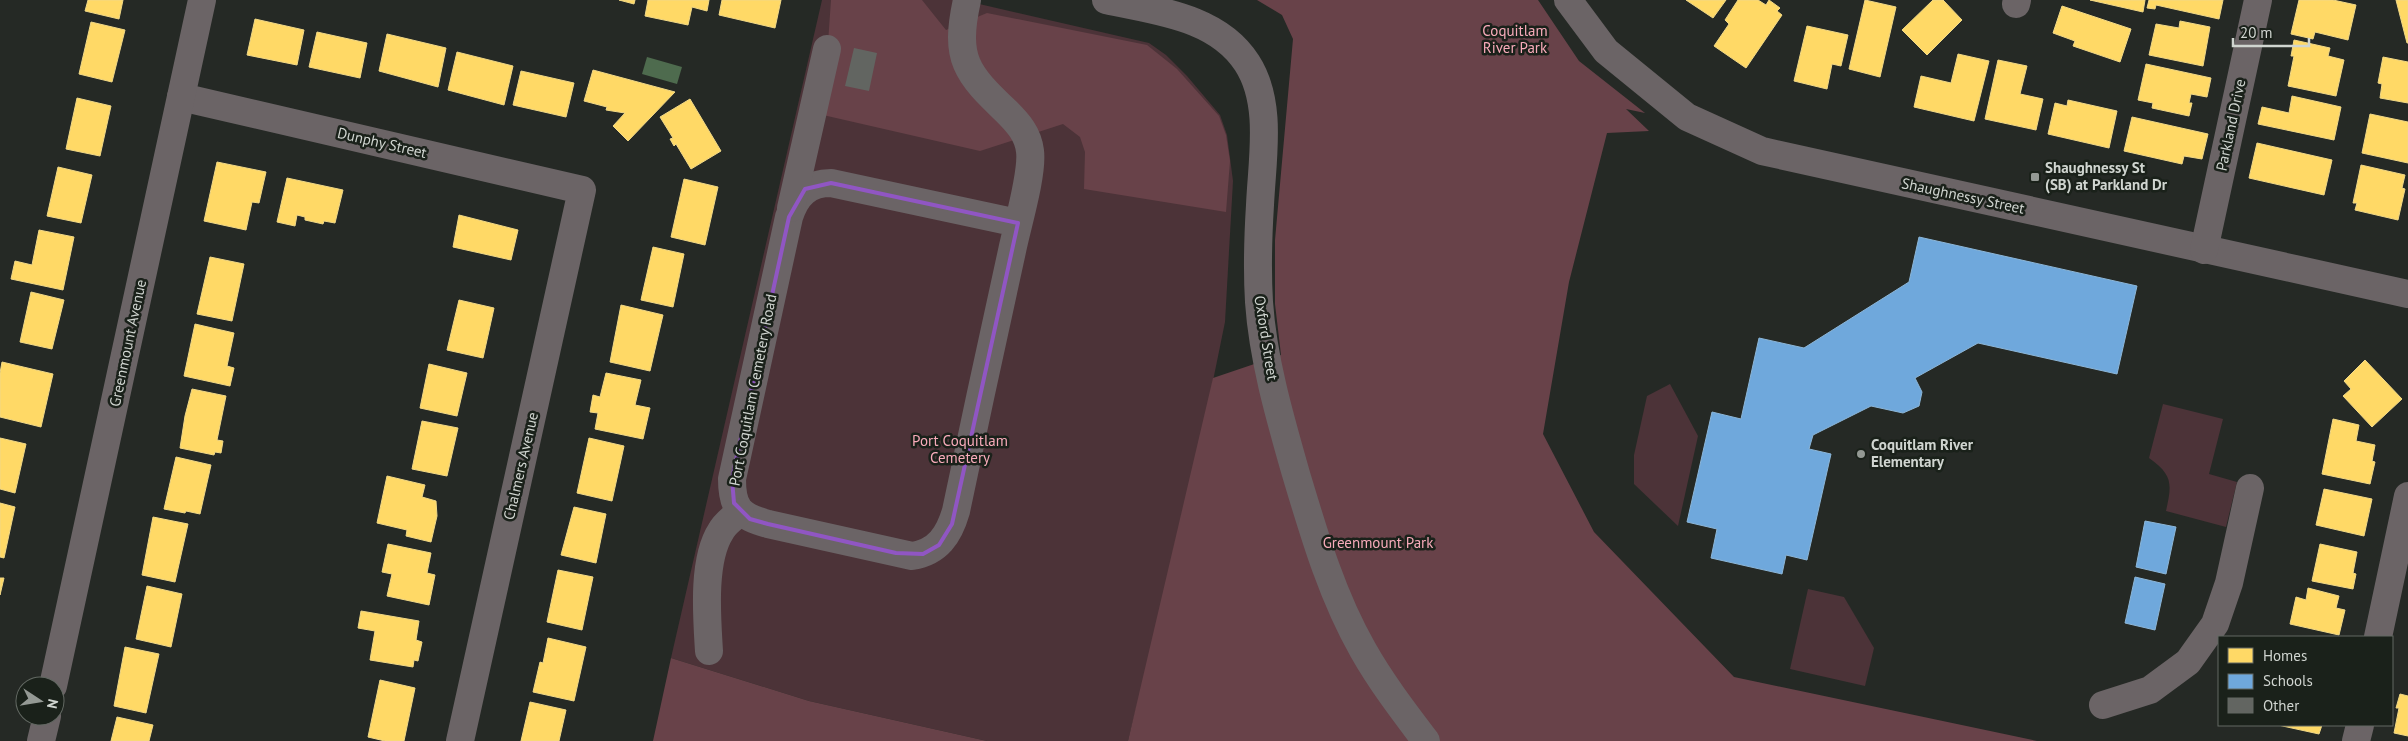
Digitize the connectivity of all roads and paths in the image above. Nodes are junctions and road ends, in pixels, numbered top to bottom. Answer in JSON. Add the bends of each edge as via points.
{"nodes":[{"id":1,"x":202,"y":0,"type":"edge"},
{"id":2,"x":967,"y":0,"type":"edge"},
{"id":3,"x":1106,"y":0,"type":"edge"},
{"id":4,"x":1568,"y":0,"type":"edge"},
{"id":5,"x":2258,"y":0,"type":"edge"},
{"id":6,"x":827,"y":49,"type":"dead end"},
{"id":7,"x":181,"y":97,"type":"junction"},
{"id":8,"x":582,"y":190,"type":"joint"},
{"id":9,"x":789,"y":217,"type":"junction"},
{"id":10,"x":1018,"y":223,"type":"junction"},
{"id":11,"x":2204,"y":250,"type":"junction"},
{"id":12,"x":2408,"y":294,"type":"edge"},
{"id":13,"x":2250,"y":488,"type":"dead end"},
{"id":14,"x":2408,"y":496,"type":"edge"},
{"id":15,"x":740,"y":512,"type":"junction"},
{"id":16,"x":2378,"y":636,"type":"edge"},
{"id":17,"x":709,"y":651,"type":"dead end"},
{"id":18,"x":55,"y":676,"type":"edge"},
{"id":19,"x":2103,"y":705,"type":"dead end"},
{"id":20,"x":45,"y":726,"type":"edge"},
{"id":21,"x":2360,"y":726,"type":"edge"},
{"id":22,"x":41,"y":741,"type":"edge"},
{"id":23,"x":460,"y":741,"type":"edge"},
{"id":24,"x":1426,"y":741,"type":"edge"},
{"id":25,"x":2356,"y":741,"type":"edge"}],
"edges":[{"from":1,"to":7,"type":"street","name":"Greenmount Avenue"},
{"from":2,"to":10,"type":"street","via":[[961,37],[968,67],[976,81],[1016,121],[1028,142],[1030,161]]},
{"from":3,"to":24,"type":"street","name":"Oxford Street","via":[[1177,16],[1209,28],[1236,49],[1253,73],[1262,109],[1257,266],[1260,305],[1280,416],[1308,516],[1336,594],[1363,650]]},
{"from":4,"to":11,"type":"street","name":"Shaughnessy Street","via":[[1606,51],[1687,117],[1762,151]]},
{"from":5,"to":11,"type":"street","name":"Parkland Drive"},
{"from":6,"to":9,"type":"street"},
{"from":7,"to":8,"type":"street","name":"Dunphy Street"},
{"from":7,"to":18,"type":"street","name":"Greenmount Avenue"},
{"from":8,"to":23,"type":"street","name":"Chalmers Avenue"},
{"from":9,"to":10,"type":"street","name":"Port Coquitlam Cemetery Road","via":[[805,189],[831,183]]},
{"from":9,"to":15,"type":"street","name":"Port Coquitlam Cemetery Road","via":[[732,479],[734,503]]},
{"from":10,"to":15,"type":"street","via":[[956,511],[939,545],[912,556],[768,524]]},
{"from":11,"to":12,"type":"street","name":"Shaughnessy Street"},
{"from":13,"to":19,"type":"street","via":[[2229,583],[2216,624],[2188,662],[2150,690]]},
{"from":14,"to":16,"type":"street"},
{"from":15,"to":17,"type":"street","via":[[720,532],[710,566]]},
{"from":20,"to":22,"type":"street"},
{"from":21,"to":25,"type":"street"}]}
